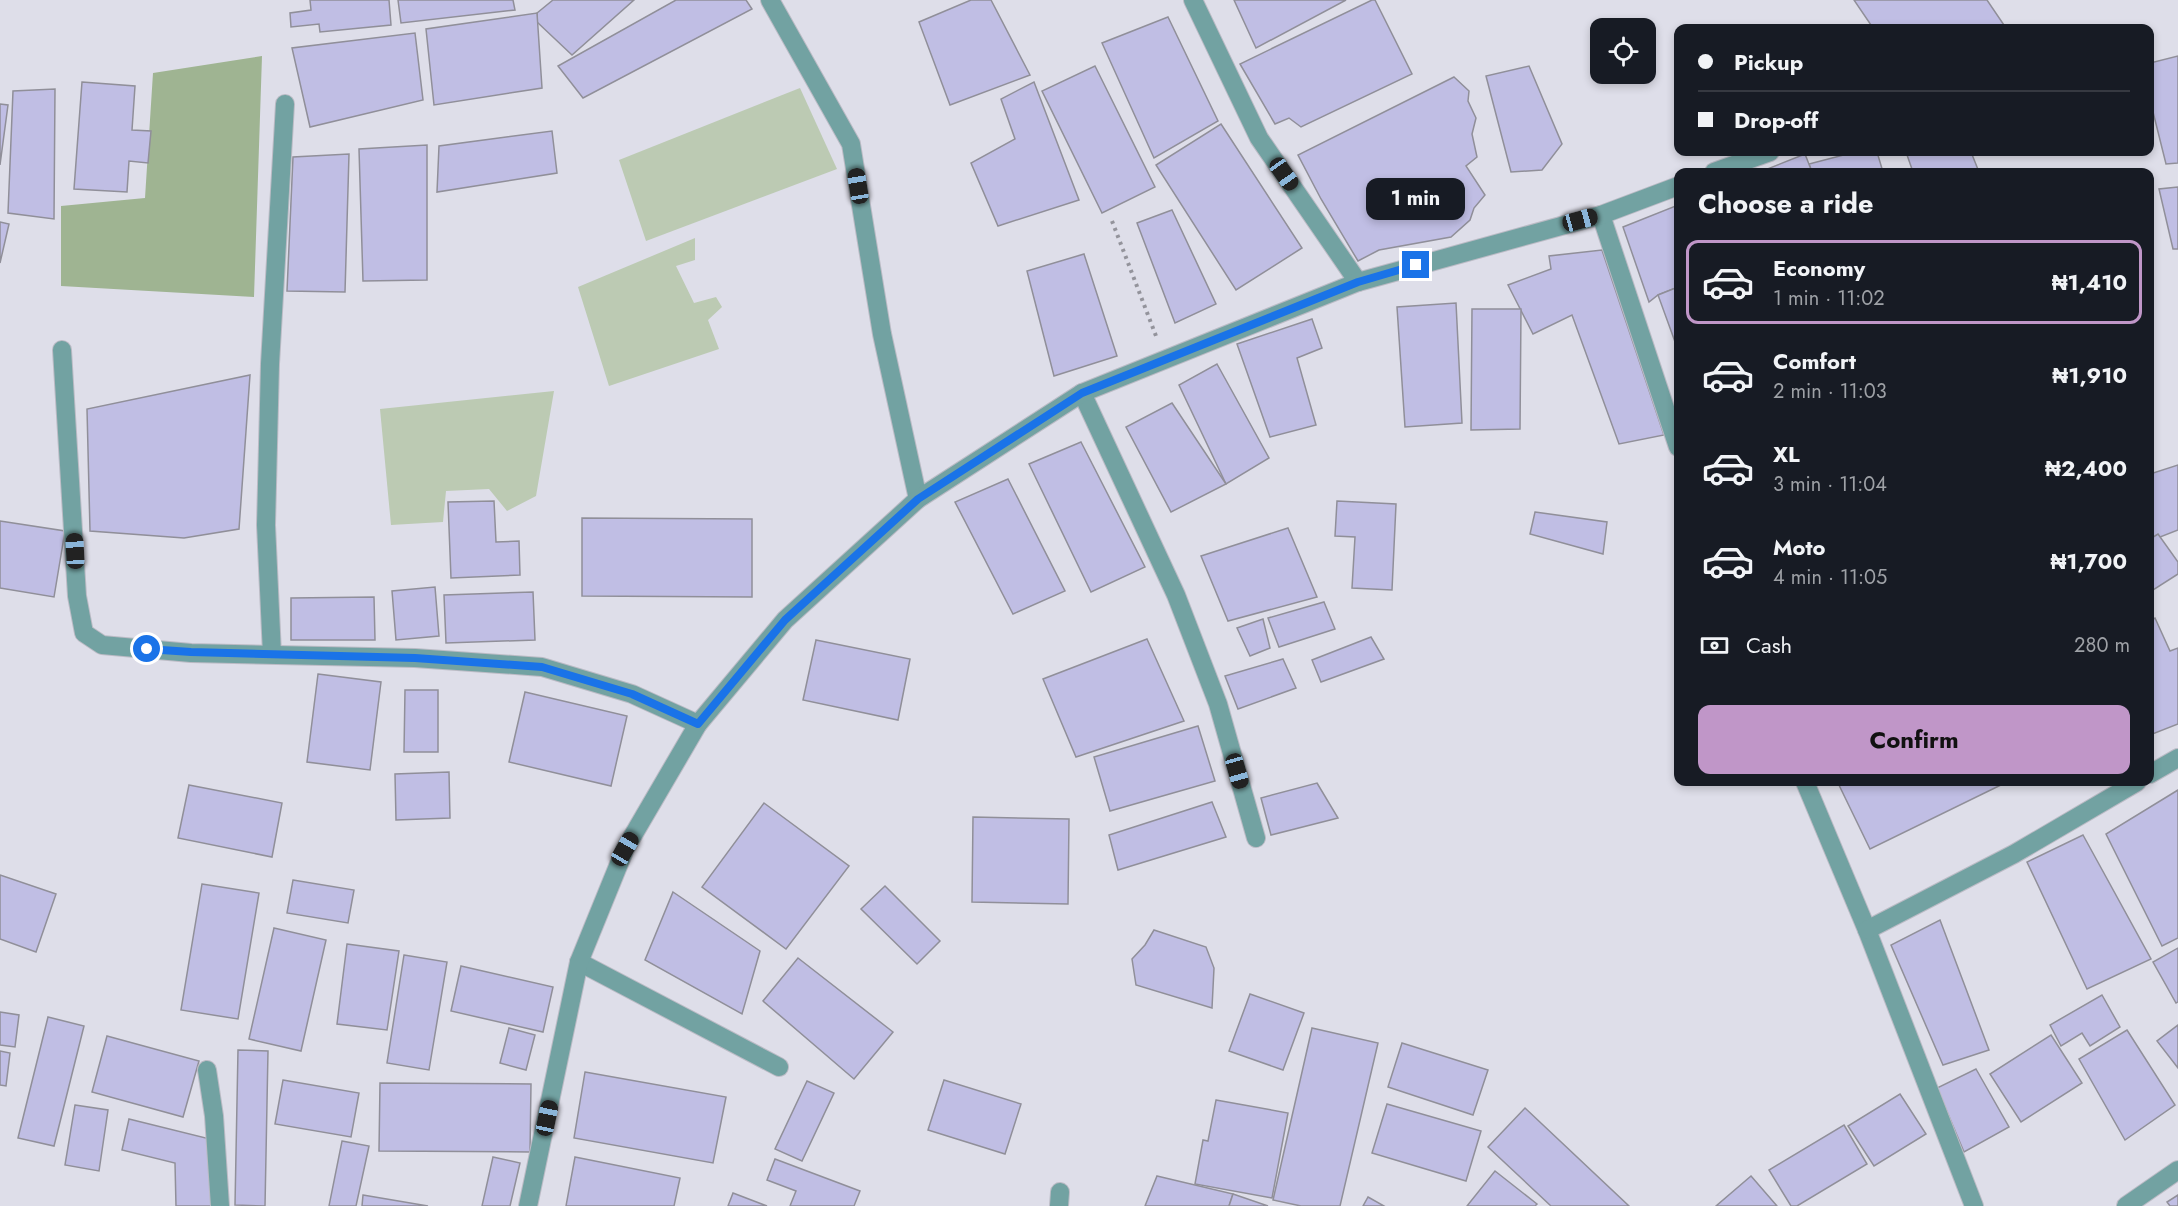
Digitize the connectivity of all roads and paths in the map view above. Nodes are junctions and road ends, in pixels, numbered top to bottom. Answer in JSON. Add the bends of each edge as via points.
{"nodes":[{"id":1,"x":770,"y":0,"type":"edge"},
{"id":2,"x":1193,"y":0,"type":"edge"},
{"id":3,"x":285,"y":104,"type":"dead end"},
{"id":4,"x":1759,"y":156,"type":"edge"},
{"id":5,"x":1725,"y":168,"type":"edge"},
{"id":6,"x":1674,"y":188,"type":"edge"},
{"id":7,"x":1601,"y":215,"type":"junction"},
{"id":8,"x":1112,"y":221,"type":"dead end"},
{"id":9,"x":1358,"y":282,"type":"junction"},
{"id":10,"x":62,"y":350,"type":"dead end"},
{"id":11,"x":1164,"y":360,"type":"junction"},
{"id":12,"x":1082,"y":393,"type":"junction"},
{"id":13,"x":1674,"y":435,"type":"edge"},
{"id":14,"x":918,"y":499,"type":"junction"},
{"id":15,"x":272,"y":654,"type":"junction"},
{"id":16,"x":698,"y":724,"type":"junction"},
{"id":17,"x":2178,"y":758,"type":"edge"},
{"id":18,"x":2154,"y":772,"type":"edge"},
{"id":19,"x":1808,"y":786,"type":"edge"},
{"id":20,"x":2130,"y":786,"type":"edge"},
{"id":21,"x":1256,"y":838,"type":"dead end"},
{"id":22,"x":1867,"y":930,"type":"junction"},
{"id":23,"x":579,"y":963,"type":"junction"},
{"id":24,"x":779,"y":1067,"type":"dead end"},
{"id":25,"x":207,"y":1070,"type":"dead end"},
{"id":26,"x":2178,"y":1170,"type":"edge"},
{"id":27,"x":220,"y":1206,"type":"edge"},
{"id":28,"x":528,"y":1206,"type":"edge"},
{"id":29,"x":1974,"y":1206,"type":"edge"},
{"id":30,"x":2126,"y":1206,"type":"edge"}],
"edges":[{"from":1,"to":14,"type":"street","via":[[851,144],[882,334]]},
{"from":2,"to":9,"type":"street","via":[[1259,138]]},
{"from":3,"to":15,"type":"street","via":[[270,364],[266,525]]},
{"from":4,"to":5,"type":"street"},
{"from":6,"to":7,"type":"street"},
{"from":7,"to":9,"type":"street"},
{"from":7,"to":13,"type":"street"},
{"from":8,"to":11,"type":"path"},
{"from":9,"to":11,"type":"street"},
{"from":10,"to":15,"type":"street","via":[[77,596],[84,633],[102,645]]},
{"from":11,"to":12,"type":"street"},
{"from":12,"to":14,"type":"street"},
{"from":12,"to":21,"type":"street","via":[[1184,617],[1218,704]]},
{"from":14,"to":16,"type":"street","via":[[785,620]]},
{"from":15,"to":16,"type":"street","via":[[542,667],[632,694]]},
{"from":16,"to":23,"type":"street","via":[[625,849]]},
{"from":17,"to":18,"type":"street"},
{"from":19,"to":22,"type":"street"},
{"from":20,"to":22,"type":"street","via":[[2014,854]]},
{"from":22,"to":29,"type":"street"},
{"from":23,"to":24,"type":"street"},
{"from":23,"to":28,"type":"street"},
{"from":25,"to":27,"type":"street"},
{"from":26,"to":30,"type":"street"}]}
